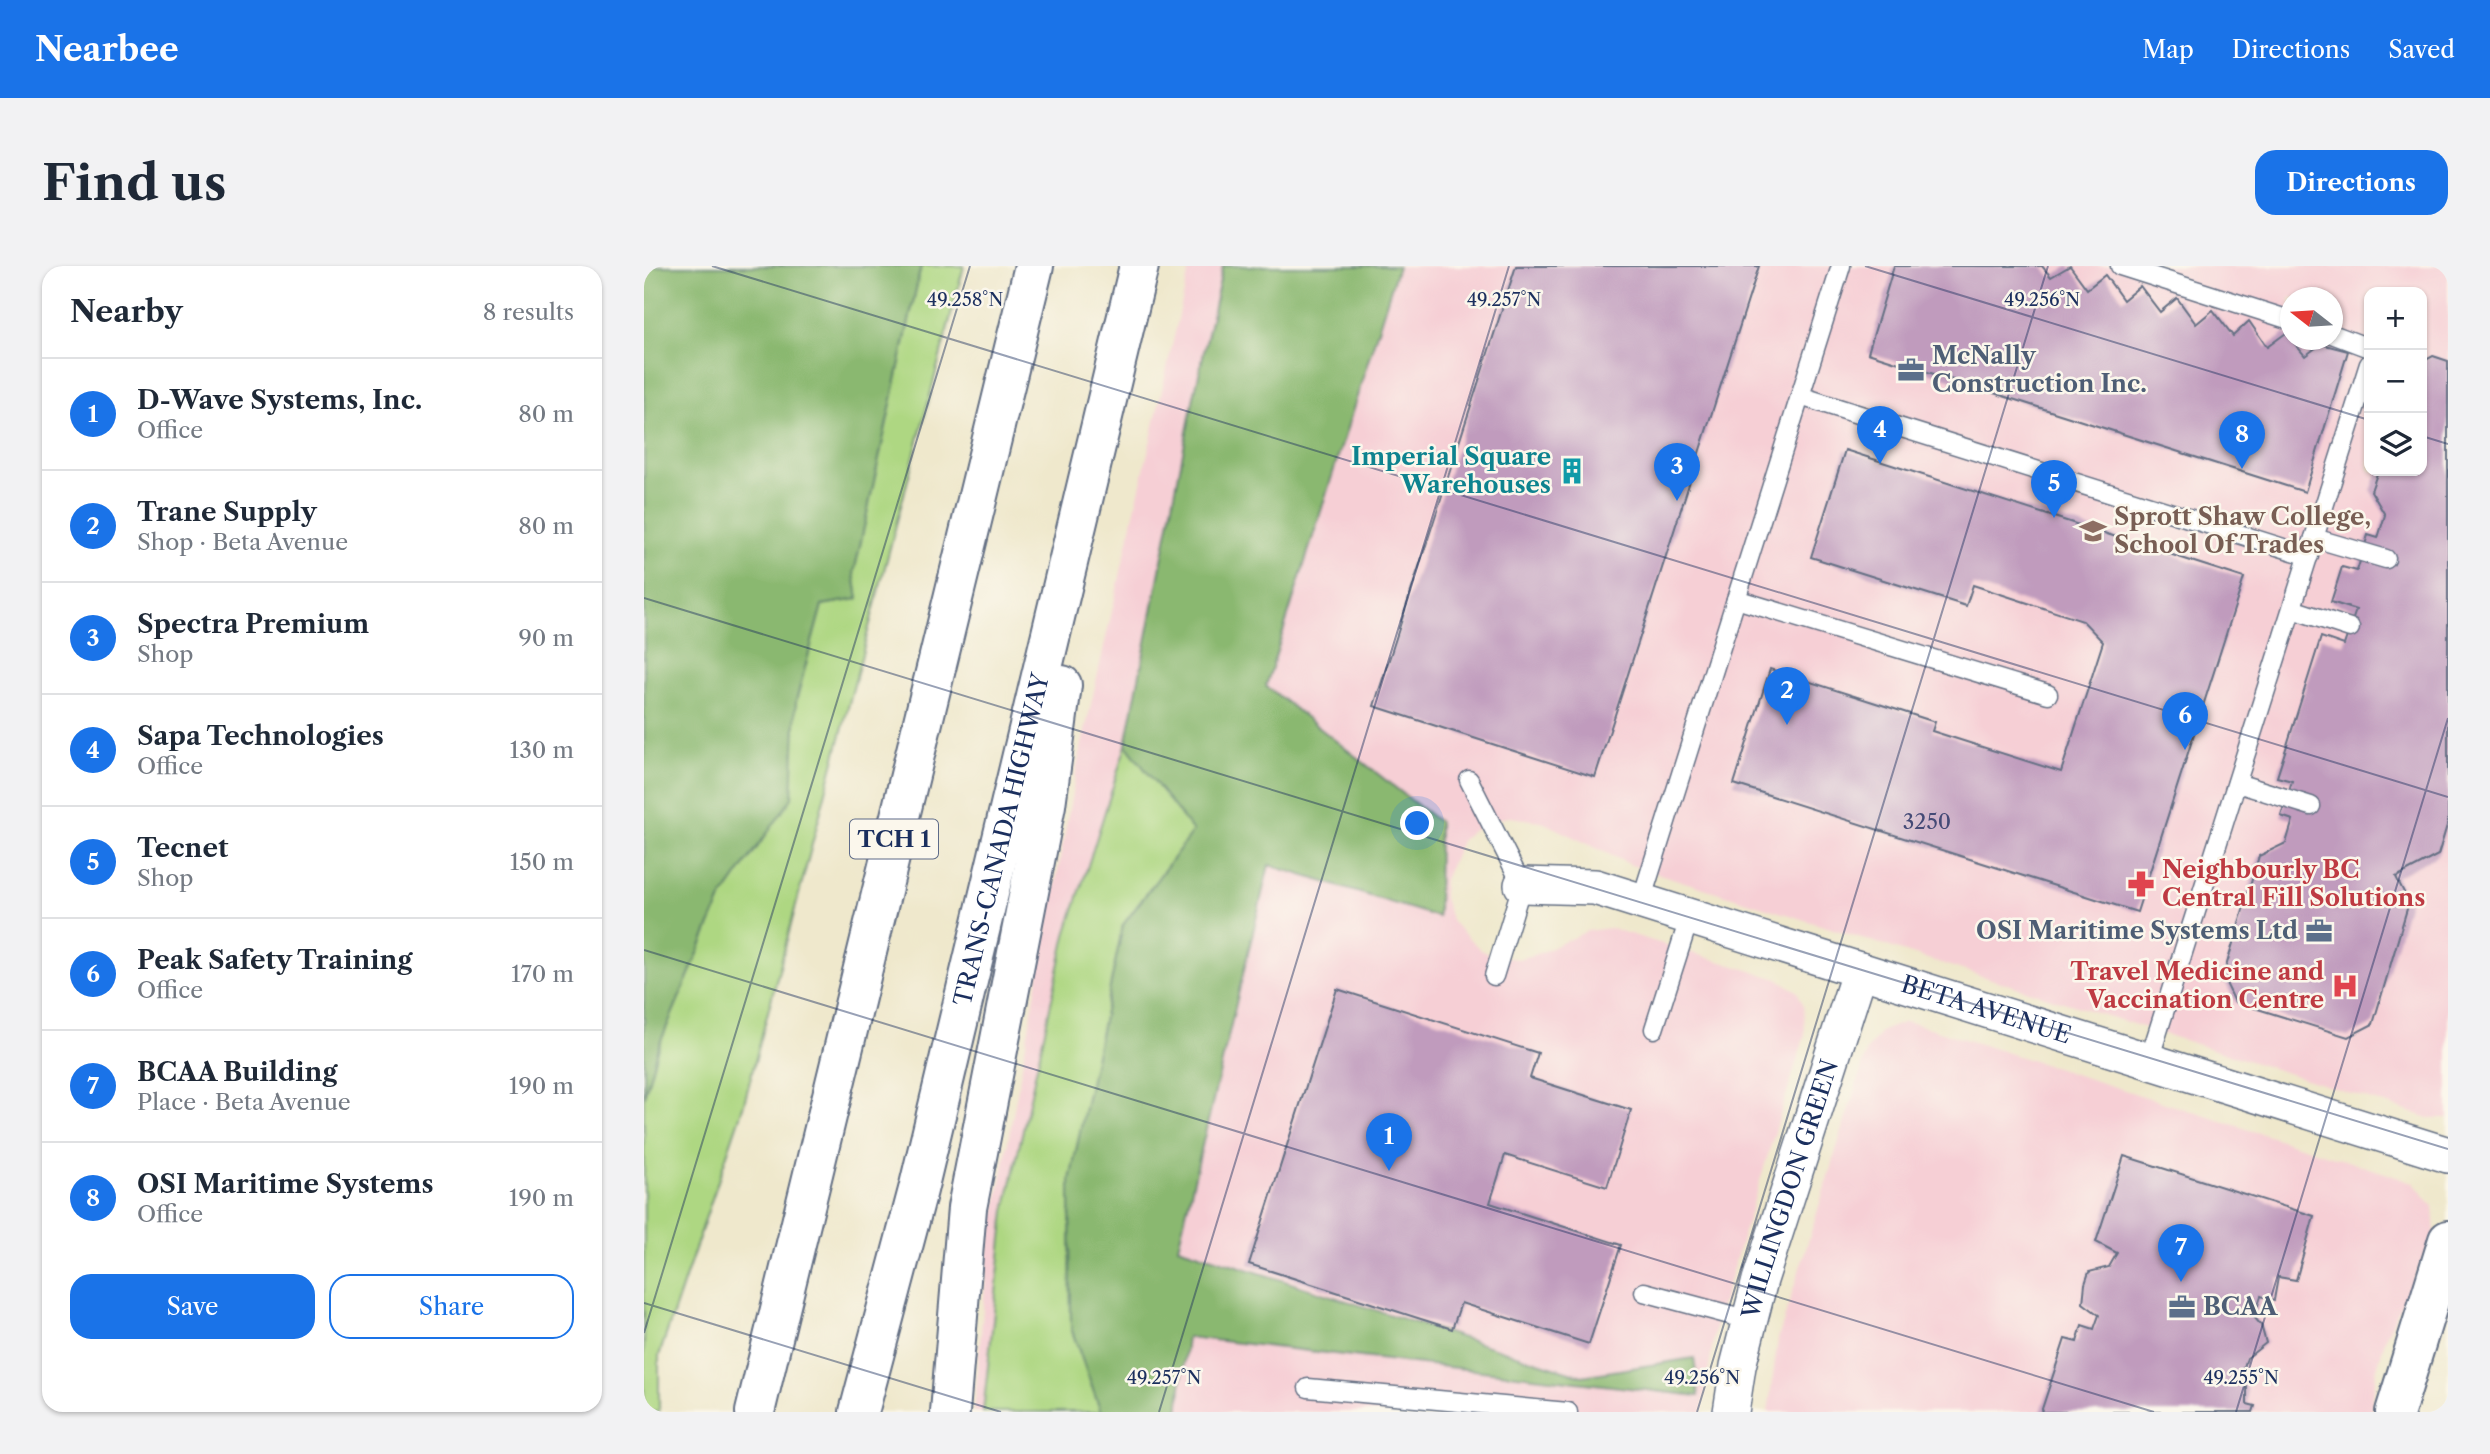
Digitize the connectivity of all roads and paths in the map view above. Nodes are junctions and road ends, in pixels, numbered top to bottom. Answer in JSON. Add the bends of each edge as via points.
{"nodes":[{"id":1,"x":1034,"y":266,"type":"edge"},
{"id":2,"x":1139,"y":266,"type":"edge"},
{"id":3,"x":1841,"y":266,"type":"edge"},
{"id":4,"x":2120,"y":266,"type":"edge"},
{"id":5,"x":2280,"y":317,"type":"edge"},
{"id":6,"x":2343,"y":338,"type":"edge"},
{"id":7,"x":2364,"y":346,"type":"edge"},
{"id":8,"x":2364,"y":380,"type":"edge"},
{"id":9,"x":1800,"y":396,"type":"junction"},
{"id":10,"x":1089,"y":482,"type":"junction"},
{"id":11,"x":2311,"y":547,"type":"junction"},
{"id":12,"x":2386,"y":559,"type":"dead end"},
{"id":13,"x":1736,"y":599,"type":"junction"},
{"id":14,"x":2292,"y":609,"type":"junction"},
{"id":15,"x":2350,"y":628,"type":"dead end"},
{"id":16,"x":2048,"y":694,"type":"dead end"},
{"id":17,"x":1469,"y":780,"type":"dead end"},
{"id":18,"x":2237,"y":783,"type":"junction"},
{"id":19,"x":2311,"y":806,"type":"dead end"},
{"id":20,"x":1522,"y":886,"type":"junction"},
{"id":21,"x":1641,"y":901,"type":"junction"},
{"id":22,"x":1690,"y":916,"type":"junction"},
{"id":23,"x":1860,"y":970,"type":"junction"},
{"id":24,"x":1494,"y":976,"type":"dead end"},
{"id":25,"x":1654,"y":1028,"type":"dead end"},
{"id":26,"x":2149,"y":1060,"type":"junction"},
{"id":27,"x":2448,"y":1155,"type":"edge"},
{"id":28,"x":2448,"y":1240,"type":"edge"},
{"id":29,"x":1644,"y":1292,"type":"dead end"},
{"id":30,"x":1749,"y":1320,"type":"junction"},
{"id":31,"x":1308,"y":1388,"type":"dead end"},
{"id":32,"x":755,"y":1412,"type":"edge"},
{"id":33,"x":859,"y":1412,"type":"edge"},
{"id":34,"x":950,"y":1412,"type":"edge"},
{"id":35,"x":1568,"y":1412,"type":"edge"},
{"id":36,"x":1731,"y":1412,"type":"edge"},
{"id":37,"x":2395,"y":1412,"type":"edge"}],
"edges":[{"from":1,"to":32,"type":"main road","number":"TCH 1"},
{"from":2,"to":10,"type":"main road","name":"TRANS-CANADA HIGHWAY"},
{"from":3,"to":9,"type":"lane"},
{"from":4,"to":5,"type":"lane"},
{"from":6,"to":7,"type":"lane"},
{"from":8,"to":11,"type":"lane"},
{"from":9,"to":11,"type":"lane"},
{"from":9,"to":13,"type":"lane"},
{"from":10,"to":33,"type":"main road","name":"TRANS-CANADA HIGHWAY","via":[[918,1190]]},
{"from":10,"to":34,"type":"main road","via":[[1046,804],[967,1208]]},
{"from":11,"to":12,"type":"lane"},
{"from":11,"to":14,"type":"lane"},
{"from":13,"to":16,"type":"lane"},
{"from":13,"to":21,"type":"lane"},
{"from":14,"to":15,"type":"lane"},
{"from":14,"to":18,"type":"lane"},
{"from":17,"to":20,"type":"lane"},
{"from":18,"to":19,"type":"lane"},
{"from":18,"to":26,"type":"lane"},
{"from":20,"to":21,"type":"street","name":"BETA AVENUE","via":[[1595,887]]},
{"from":20,"to":24,"type":"lane"},
{"from":21,"to":22,"type":"street","name":"BETA AVENUE"},
{"from":22,"to":23,"type":"street","name":"BETA AVENUE"},
{"from":22,"to":25,"type":"lane"},
{"from":23,"to":26,"type":"street","name":"BETA AVENUE"},
{"from":23,"to":30,"type":"street","name":"WILLINGDON GREEN"},
{"from":26,"to":27,"type":"street","name":"BETA AVENUE"},
{"from":28,"to":37,"type":"main road"},
{"from":29,"to":30,"type":"lane"},
{"from":30,"to":36,"type":"street","name":"WILLINGDON GREEN"},
{"from":31,"to":35,"type":"lane"}]}
